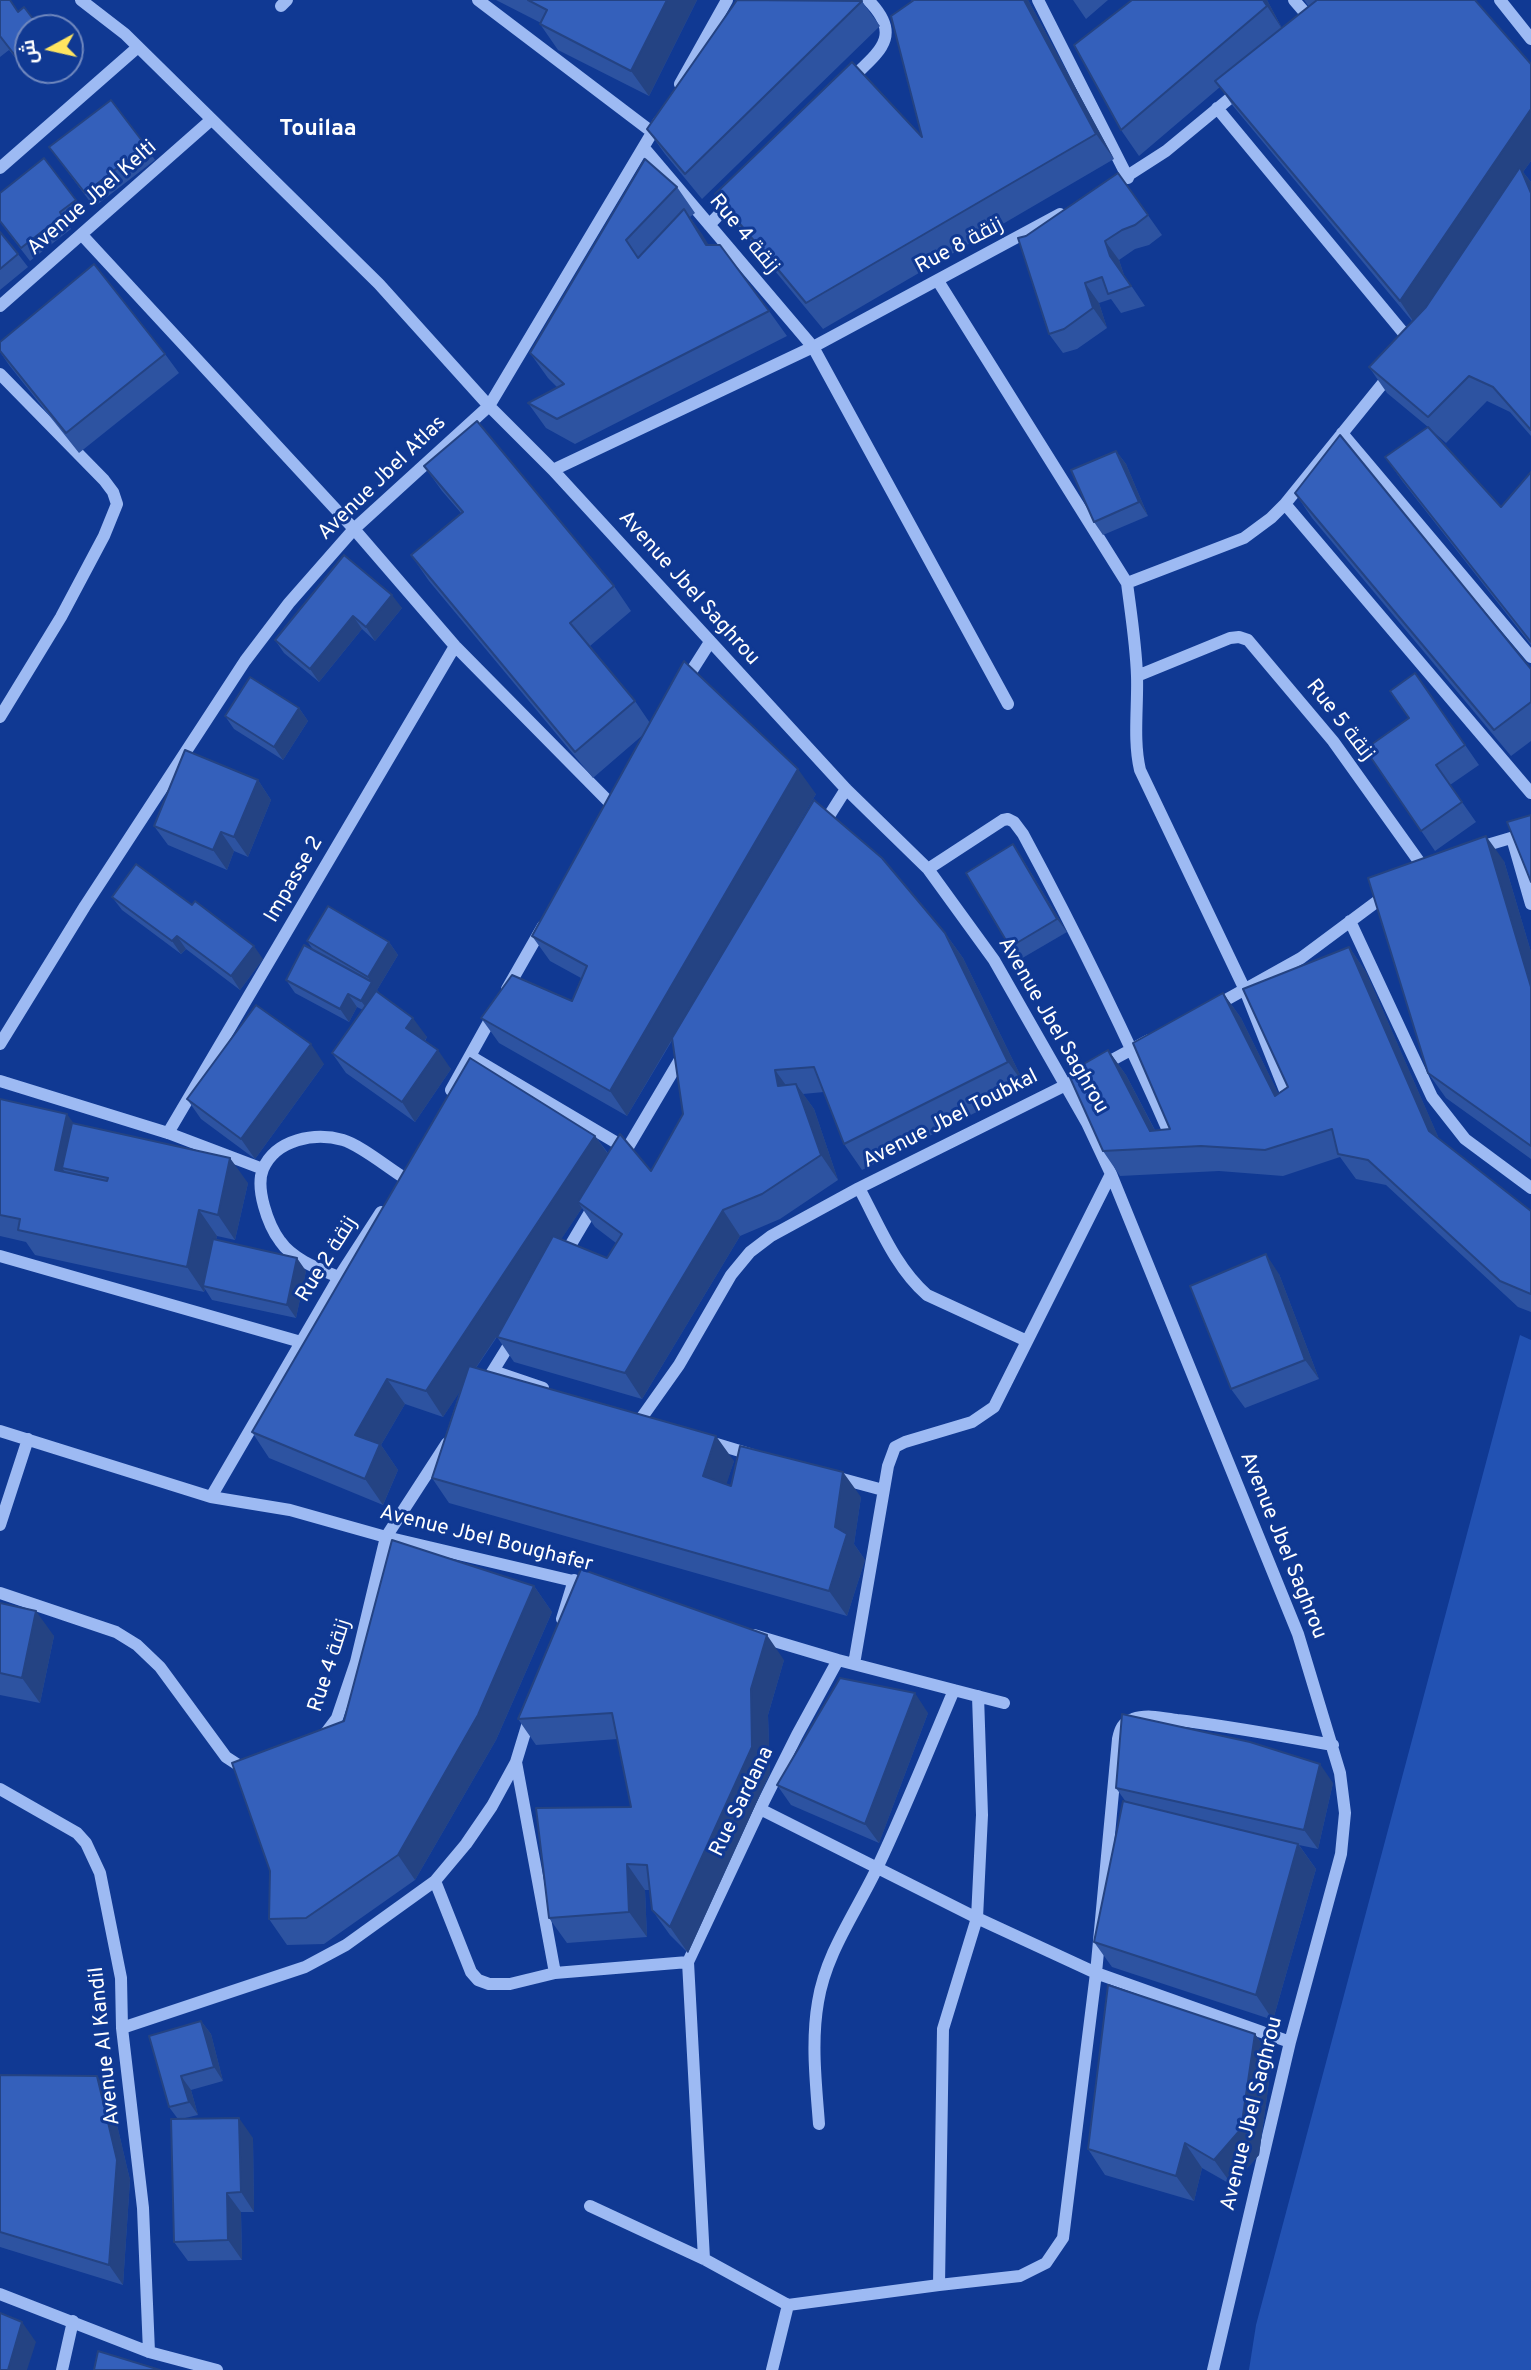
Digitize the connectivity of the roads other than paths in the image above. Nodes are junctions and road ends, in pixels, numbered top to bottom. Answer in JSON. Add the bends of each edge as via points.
{"nodes":[{"id":1,"x":81,"y":0,"type":"edge"},
{"id":2,"x":478,"y":0,"type":"edge"},
{"id":3,"x":727,"y":0,"type":"edge"},
{"id":4,"x":868,"y":0,"type":"edge"},
{"id":5,"x":1038,"y":0,"type":"edge"},
{"id":6,"x":1294,"y":0,"type":"edge"},
{"id":7,"x":1500,"y":0,"type":"edge"},
{"id":8,"x":1328,"y":18,"type":"edge"},
{"id":9,"x":1531,"y":39,"type":"edge"},
{"id":10,"x":138,"y":47,"type":"junction"},
{"id":11,"x":1247,"y":84,"type":"edge"},
{"id":12,"x":841,"y":89,"type":"edge"},
{"id":13,"x":673,"y":96,"type":"edge"},
{"id":14,"x":666,"y":108,"type":"edge"},
{"id":15,"x":1217,"y":108,"type":"junction"},
{"id":16,"x":211,"y":120,"type":"junction"},
{"id":17,"x":652,"y":132,"type":"junction"},
{"id":18,"x":644,"y":148,"type":"junction"},
{"id":19,"x":0,"y":168,"type":"edge"},
{"id":20,"x":1128,"y":178,"type":"junction"},
{"id":21,"x":747,"y":186,"type":"edge"},
{"id":22,"x":1097,"y":195,"type":"edge"},
{"id":23,"x":1075,"y":206,"type":"edge"},
{"id":24,"x":709,"y":225,"type":"junction"},
{"id":25,"x":82,"y":235,"type":"junction"},
{"id":26,"x":938,"y":281,"type":"junction"},
{"id":27,"x":0,"y":306,"type":"edge"},
{"id":28,"x":1423,"y":335,"type":"edge"},
{"id":29,"x":813,"y":347,"type":"junction"},
{"id":30,"x":1406,"y":355,"type":"junction"},
{"id":31,"x":0,"y":374,"type":"edge"},
{"id":32,"x":489,"y":406,"type":"junction"},
{"id":33,"x":1342,"y":433,"type":"junction"},
{"id":34,"x":554,"y":470,"type":"junction"},
{"id":35,"x":1285,"y":504,"type":"junction"},
{"id":36,"x":354,"y":529,"type":"junction"},
{"id":37,"x":1127,"y":583,"type":"junction"},
{"id":38,"x":710,"y":642,"type":"junction"},
{"id":39,"x":455,"y":646,"type":"junction"},
{"id":40,"x":1531,"y":657,"type":"edge"},
{"id":41,"x":1137,"y":676,"type":"junction"},
{"id":42,"x":674,"y":700,"type":"edge"},
{"id":43,"x":1008,"y":704,"type":"dead end"},
{"id":44,"x":0,"y":716,"type":"edge"},
{"id":45,"x":846,"y":789,"type":"junction"},
{"id":46,"x":1531,"y":793,"type":"edge"},
{"id":47,"x":605,"y":816,"type":"edge"},
{"id":48,"x":1531,"y":832,"type":"edge"},
{"id":49,"x":817,"y":835,"type":"edge"},
{"id":50,"x":1512,"y":838,"type":"junction"},
{"id":51,"x":1464,"y":852,"type":"edge"},
{"id":52,"x":928,"y":869,"type":"junction"},
{"id":53,"x":1531,"y":904,"type":"edge"},
{"id":54,"x":551,"y":912,"type":"edge"},
{"id":55,"x":1350,"y":921,"type":"junction"},
{"id":56,"x":1245,"y":990,"type":"junction"},
{"id":57,"x":1200,"y":1014,"type":"edge"},
{"id":58,"x":1166,"y":1031,"type":"edge"},
{"id":59,"x":0,"y":1044,"type":"edge"},
{"id":60,"x":688,"y":1045,"type":"edge"},
{"id":61,"x":1132,"y":1049,"type":"junction"},
{"id":62,"x":470,"y":1056,"type":"junction"},
{"id":63,"x":0,"y":1081,"type":"edge"},
{"id":64,"x":1065,"y":1085,"type":"junction"},
{"id":65,"x":1286,"y":1093,"type":"edge"},
{"id":66,"x":443,"y":1104,"type":"edge"},
{"id":67,"x":168,"y":1133,"type":"junction"},
{"id":68,"x":1175,"y":1147,"type":"edge"},
{"id":69,"x":627,"y":1149,"type":"junction"},
{"id":70,"x":410,"y":1165,"type":"edge"},
{"id":71,"x":263,"y":1169,"type":"junction"},
{"id":72,"x":614,"y":1172,"type":"edge"},
{"id":73,"x":1111,"y":1174,"type":"junction"},
{"id":74,"x":396,"y":1188,"type":"junction"},
{"id":75,"x":859,"y":1188,"type":"junction"},
{"id":76,"x":1531,"y":1188,"type":"edge"},
{"id":77,"x":600,"y":1195,"type":"edge"},
{"id":78,"x":0,"y":1256,"type":"edge"},
{"id":79,"x":560,"y":1262,"type":"edge"},
{"id":80,"x":339,"y":1277,"type":"junction"},
{"id":81,"x":520,"y":1328,"type":"edge"},
{"id":82,"x":1027,"y":1341,"type":"junction"},
{"id":83,"x":301,"y":1342,"type":"junction"},
{"id":84,"x":493,"y":1371,"type":"junction"},
{"id":85,"x":554,"y":1392,"type":"edge"},
{"id":86,"x":479,"y":1393,"type":"edge"},
{"id":87,"x":640,"y":1420,"type":"edge"},
{"id":88,"x":458,"y":1426,"type":"edge"},
{"id":89,"x":0,"y":1431,"type":"edge"},
{"id":90,"x":28,"y":1439,"type":"junction"},
{"id":91,"x":701,"y":1439,"type":"edge"},
{"id":92,"x":764,"y":1458,"type":"edge"},
{"id":93,"x":817,"y":1472,"type":"edge"},
{"id":94,"x":883,"y":1490,"type":"junction"},
{"id":95,"x":211,"y":1497,"type":"junction"},
{"id":96,"x":0,"y":1525,"type":"edge"},
{"id":97,"x":386,"y":1537,"type":"junction"},
{"id":98,"x":574,"y":1580,"type":"junction"},
{"id":99,"x":600,"y":1588,"type":"edge"},
{"id":100,"x":0,"y":1593,"type":"edge"},
{"id":101,"x":557,"y":1632,"type":"edge"},
{"id":102,"x":746,"y":1632,"type":"edge"},
{"id":103,"x":838,"y":1660,"type":"junction"},
{"id":104,"x":854,"y":1664,"type":"junction"},
{"id":105,"x":954,"y":1690,"type":"junction"},
{"id":106,"x":978,"y":1696,"type":"junction"},
{"id":107,"x":536,"y":1697,"type":"edge"},
{"id":108,"x":1004,"y":1703,"type":"dead end"},
{"id":109,"x":1334,"y":1745,"type":"junction"},
{"id":110,"x":311,"y":1747,"type":"edge"},
{"id":111,"x":516,"y":1762,"type":"junction"},
{"id":112,"x":253,"y":1770,"type":"edge"},
{"id":113,"x":1,"y":1793,"type":"edge"},
{"id":114,"x":760,"y":1809,"type":"junction"},
{"id":115,"x":877,"y":1868,"type":"junction"},
{"id":116,"x":435,"y":1881,"type":"junction"},
{"id":117,"x":977,"y":1919,"type":"junction"},
{"id":118,"x":688,"y":1962,"type":"junction"},
{"id":119,"x":555,"y":1973,"type":"junction"},
{"id":120,"x":1096,"y":1973,"type":"junction"},
{"id":121,"x":122,"y":2028,"type":"junction"},
{"id":122,"x":1290,"y":2042,"type":"junction"},
{"id":123,"x":819,"y":2124,"type":"dead end"},
{"id":124,"x":590,"y":2206,"type":"dead end"},
{"id":125,"x":704,"y":2259,"type":"junction"},
{"id":126,"x":939,"y":2285,"type":"junction"},
{"id":127,"x":0,"y":2294,"type":"edge"},
{"id":128,"x":788,"y":2305,"type":"junction"},
{"id":129,"x":73,"y":2321,"type":"junction"},
{"id":130,"x":149,"y":2351,"type":"junction"},
{"id":131,"x":62,"y":2370,"type":"edge"},
{"id":132,"x":217,"y":2370,"type":"edge"},
{"id":133,"x":772,"y":2370,"type":"edge"},
{"id":134,"x":1213,"y":2370,"type":"edge"}],
"edges":[{"from":1,"to":10,"type":"street","name":"Avenue Jbel Saghrou"},
{"from":2,"to":17,"type":"street"},
{"from":3,"to":13,"type":"street"},
{"from":4,"to":12,"type":"street","via":[[881,13],[886,37]]},
{"from":5,"to":20,"type":"street"},
{"from":6,"to":8,"type":"street","via":[[1313,31]]},
{"from":7,"to":9,"type":"street"},
{"from":10,"to":16,"type":"street","name":"Avenue Jbel Saghrou"},
{"from":10,"to":19,"type":"street"},
{"from":11,"to":15,"type":"street"},
{"from":14,"to":17,"type":"street","name":"Avenue Jbel Atlas"},
{"from":15,"to":20,"type":"street"},
{"from":15,"to":30,"type":"street"},
{"from":16,"to":25,"type":"street","name":"Avenue Jbel Kelti"},
{"from":16,"to":32,"type":"street","name":"Avenue Jbel Saghrou","via":[[379,284]]},
{"from":17,"to":18,"type":"street","name":"Avenue Jbel Atlas"},
{"from":18,"to":24,"type":"street","name":"Rue 4 زنقة"},
{"from":18,"to":32,"type":"street","name":"Avenue Jbel Atlas"},
{"from":20,"to":22,"type":"street"},
{"from":21,"to":24,"type":"street"},
{"from":23,"to":26,"type":"street","name":"Rue 8 زنقة"},
{"from":24,"to":29,"type":"street","name":"Rue 4 زنقة"},
{"from":25,"to":27,"type":"street","name":"Avenue Jbel Kelti"},
{"from":25,"to":36,"type":"street"},
{"from":26,"to":29,"type":"street","name":"Rue 8 زنقة"},
{"from":26,"to":37,"type":"street"},
{"from":28,"to":30,"type":"street"},
{"from":29,"to":34,"type":"street","name":"Rue 8 زنقة"},
{"from":29,"to":43,"type":"street","name":"Rue 4 زنقة"},
{"from":30,"to":33,"type":"street"},
{"from":31,"to":44,"type":"street","via":[[104,480],[117,504],[61,617]]},
{"from":32,"to":34,"type":"street","name":"Avenue Jbel Saghrou"},
{"from":32,"to":36,"type":"street","name":"Avenue Jbel Atlas"},
{"from":33,"to":35,"type":"street"},
{"from":33,"to":40,"type":"street"},
{"from":34,"to":38,"type":"street","name":"Avenue Jbel Saghrou"},
{"from":35,"to":37,"type":"street","via":[[1244,538]]},
{"from":35,"to":46,"type":"street"},
{"from":36,"to":39,"type":"street"},
{"from":36,"to":59,"type":"street","name":"Avenue Jbel Atlas","via":[[245,661]]},
{"from":37,"to":41,"type":"street"},
{"from":38,"to":42,"type":"street"},
{"from":38,"to":45,"type":"street","name":"Avenue Jbel Saghrou"},
{"from":39,"to":47,"type":"street","via":[[615,798]]},
{"from":39,"to":67,"type":"street","name":"Impasse 2"},
{"from":41,"to":55,"type":"street","name":"Rue 5 زنقة","via":[[1203,647],[1235,637],[1248,640],[1333,741],[1418,872]]},
{"from":41,"to":56,"type":"street","via":[[1140,770]]},
{"from":45,"to":49,"type":"street"},
{"from":45,"to":52,"type":"street","name":"Avenue Jbel Saghrou"},
{"from":48,"to":50,"type":"street"},
{"from":50,"to":51,"type":"street"},
{"from":50,"to":53,"type":"street"},
{"from":52,"to":61,"type":"street","via":[[1003,820],[1014,822],[1075,930]]},
{"from":52,"to":64,"type":"street","name":"Avenue Jbel Saghrou","via":[[995,960]]},
{"from":54,"to":62,"type":"street"},
{"from":55,"to":56,"type":"street","via":[[1301,958]]},
{"from":55,"to":76,"type":"street","via":[[1432,1097],[1465,1139]]},
{"from":56,"to":57,"type":"street"},
{"from":56,"to":65,"type":"street"},
{"from":58,"to":61,"type":"street","name":"Avenue Jbel Toubkal"},
{"from":60,"to":69,"type":"street"},
{"from":61,"to":64,"type":"street","name":"Avenue Jbel Toubkal"},
{"from":61,"to":68,"type":"street"},
{"from":62,"to":66,"type":"street"},
{"from":62,"to":69,"type":"street"},
{"from":63,"to":67,"type":"street"},
{"from":64,"to":73,"type":"street","name":"Avenue Jbel Saghrou"},
{"from":64,"to":75,"type":"street","name":"Avenue Jbel Toubkal"},
{"from":67,"to":71,"type":"street"},
{"from":69,"to":72,"type":"street"},
{"from":70,"to":74,"type":"street","name":"Rue 2 زنقة"},
{"from":71,"to":74,"type":"street","via":[[279,1150],[308,1136],[348,1142]]},
{"from":71,"to":80,"type":"street","via":[[267,1218],[280,1242],[311,1265]]},
{"from":73,"to":82,"type":"street"},
{"from":73,"to":109,"type":"street","name":"Avenue Jbel Saghrou","via":[[1298,1634]]},
{"from":74,"to":80,"type":"street","name":"Rue 2 زنقة"},
{"from":75,"to":82,"type":"street","via":[[916,1285],[927,1295]]},
{"from":75,"to":87,"type":"street","name":"Avenue Jbel Toubkal","via":[[771,1236],[741,1261]]},
{"from":77,"to":79,"type":"street"},
{"from":78,"to":83,"type":"street"},
{"from":80,"to":83,"type":"street","name":"Rue 2 زنقة"},
{"from":81,"to":84,"type":"street"},
{"from":82,"to":94,"type":"street","via":[[994,1406],[972,1422],[895,1447]]},
{"from":83,"to":95,"type":"street","name":"Rue 2 زنقة"},
{"from":84,"to":85,"type":"street"},
{"from":84,"to":86,"type":"street"},
{"from":88,"to":97,"type":"street","name":"Rue 4 زنقة"},
{"from":89,"to":90,"type":"street","name":"Avenue Jbel Boughafer"},
{"from":90,"to":95,"type":"street","name":"Avenue Jbel Boughafer"},
{"from":90,"to":96,"type":"street"},
{"from":91,"to":92,"type":"street"},
{"from":93,"to":94,"type":"street"},
{"from":94,"to":104,"type":"street"},
{"from":95,"to":97,"type":"street","name":"Avenue Jbel Boughafer","via":[[290,1510]]},
{"from":97,"to":98,"type":"street","name":"Avenue Jbel Boughafer"},
{"from":97,"to":110,"type":"street","name":"Rue 4 زنقة","via":[[340,1710],[328,1733]]},
{"from":98,"to":99,"type":"street","name":"Avenue Jbel Boughafer"},
{"from":98,"to":101,"type":"street"},
{"from":100,"to":112,"type":"street","via":[[116,1632],[137,1645],[160,1667],[226,1757]]},
{"from":102,"to":103,"type":"street"},
{"from":103,"to":104,"type":"street"},
{"from":103,"to":114,"type":"street","name":"Rue Sardana"},
{"from":104,"to":105,"type":"street"},
{"from":105,"to":106,"type":"street"},
{"from":105,"to":115,"type":"street"},
{"from":106,"to":108,"type":"street"},
{"from":106,"to":117,"type":"street","via":[[982,1815]]},
{"from":107,"to":111,"type":"street"},
{"from":109,"to":120,"type":"street","via":[[1148,1717],[1121,1727]]},
{"from":109,"to":122,"type":"street","name":"Avenue Jbel Saghrou","via":[[1345,1799],[1342,1854]]},
{"from":111,"to":116,"type":"street","via":[[492,1806]]},
{"from":111,"to":119,"type":"street"},
{"from":113,"to":121,"type":"street","name":"Avenue Al Kandil","via":[[76,1832],[94,1856],[121,1978]]},
{"from":114,"to":115,"type":"street"},
{"from":114,"to":118,"type":"street","name":"Rue Sardana"},
{"from":115,"to":117,"type":"street"},
{"from":115,"to":123,"type":"street","via":[[835,1947],[818,2002],[815,2068]]},
{"from":116,"to":119,"type":"street","via":[[478,1980],[510,1984]]},
{"from":116,"to":121,"type":"street","via":[[346,1945],[305,1967]]},
{"from":117,"to":120,"type":"street"},
{"from":117,"to":126,"type":"street","via":[[943,2029]]},
{"from":118,"to":119,"type":"street"},
{"from":118,"to":125,"type":"street"},
{"from":120,"to":122,"type":"street"},
{"from":120,"to":126,"type":"street","via":[[1063,2238],[1046,2263],[1020,2276]]},
{"from":121,"to":130,"type":"street","name":"Avenue Al Kandil","via":[[143,2208]]},
{"from":122,"to":134,"type":"street","name":"Avenue Jbel Saghrou"},
{"from":124,"to":125,"type":"street"},
{"from":125,"to":128,"type":"street"},
{"from":126,"to":128,"type":"street"},
{"from":127,"to":129,"type":"street"},
{"from":128,"to":133,"type":"street"},
{"from":129,"to":130,"type":"street"},
{"from":129,"to":131,"type":"street"},
{"from":130,"to":132,"type":"street"}]}
